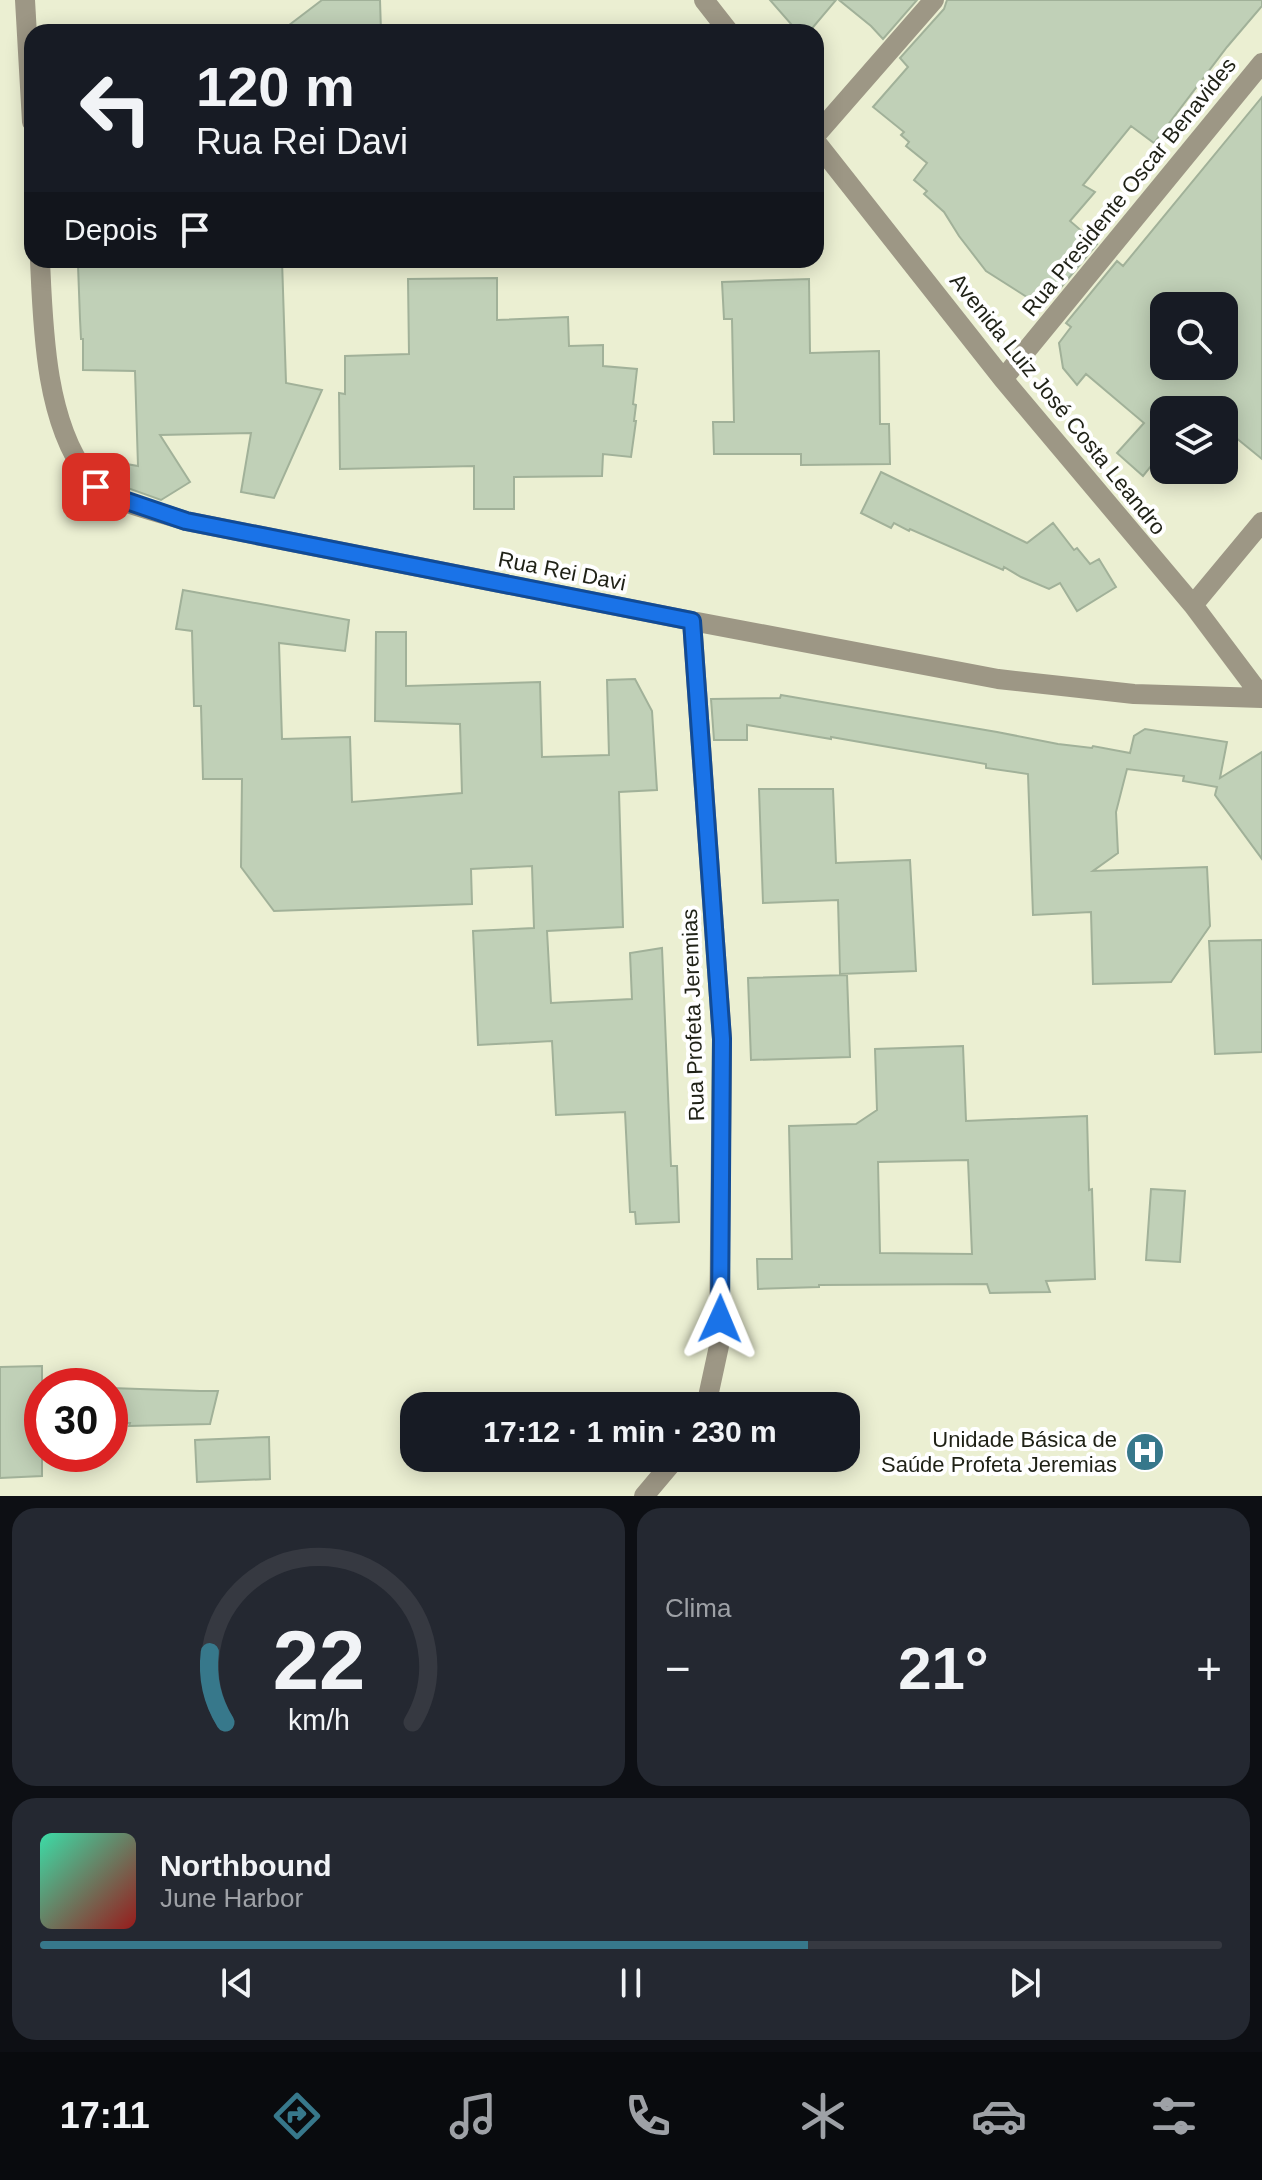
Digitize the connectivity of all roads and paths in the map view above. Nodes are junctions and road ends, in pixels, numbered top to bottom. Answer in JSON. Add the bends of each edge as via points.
{"nodes":[{"id":1,"x":25,"y":0,"type":"edge"},
{"id":2,"x":704,"y":0,"type":"edge"},
{"id":3,"x":934,"y":0,"type":"edge"},
{"id":4,"x":26,"y":24,"type":"edge"},
{"id":5,"x":723,"y":24,"type":"edge"},
{"id":6,"x":1262,"y":63,"type":"edge"},
{"id":7,"x":824,"y":126,"type":"edge"},
{"id":8,"x":824,"y":152,"type":"edge"},
{"id":9,"x":40,"y":268,"type":"edge"},
{"id":10,"x":1003,"y":379,"type":"junction"},
{"id":11,"x":1262,"y":522,"type":"edge"},
{"id":12,"x":1193,"y":605,"type":"junction"},
{"id":13,"x":692,"y":621,"type":"junction"},
{"id":14,"x":1262,"y":698,"type":"edge"},
{"id":15,"x":709,"y":1392,"type":"edge"},
{"id":16,"x":664,"y":1472,"type":"edge"},
{"id":17,"x":644,"y":1496,"type":"edge"}],
"edges":[{"from":1,"to":4,"type":"street"},
{"from":2,"to":5,"type":"street"},
{"from":3,"to":7,"type":"street"},
{"from":6,"to":10,"type":"street","name":"Rua Presidente Oscar Benavides"},
{"from":8,"to":10,"type":"street","name":"Avenida Luiz José Costa Leandro"},
{"from":9,"to":13,"type":"street","name":"Rua Rei Davi","via":[[44,338],[60,425],[75,459],[96,487],[112,496],[186,521]]},
{"from":10,"to":12,"type":"street","name":"Avenida Luiz José Costa Leandro"},
{"from":11,"to":12,"type":"street"},
{"from":12,"to":14,"type":"street","name":"Avenida Luiz José Costa Leandro"},
{"from":13,"to":14,"type":"street","name":"Rua Rei Davi","via":[[998,679],[1134,694]]},
{"from":13,"to":15,"type":"street","name":"Rua Profeta Jeremias","via":[[722,1039],[719,1346]]},
{"from":16,"to":17,"type":"street"}]}
